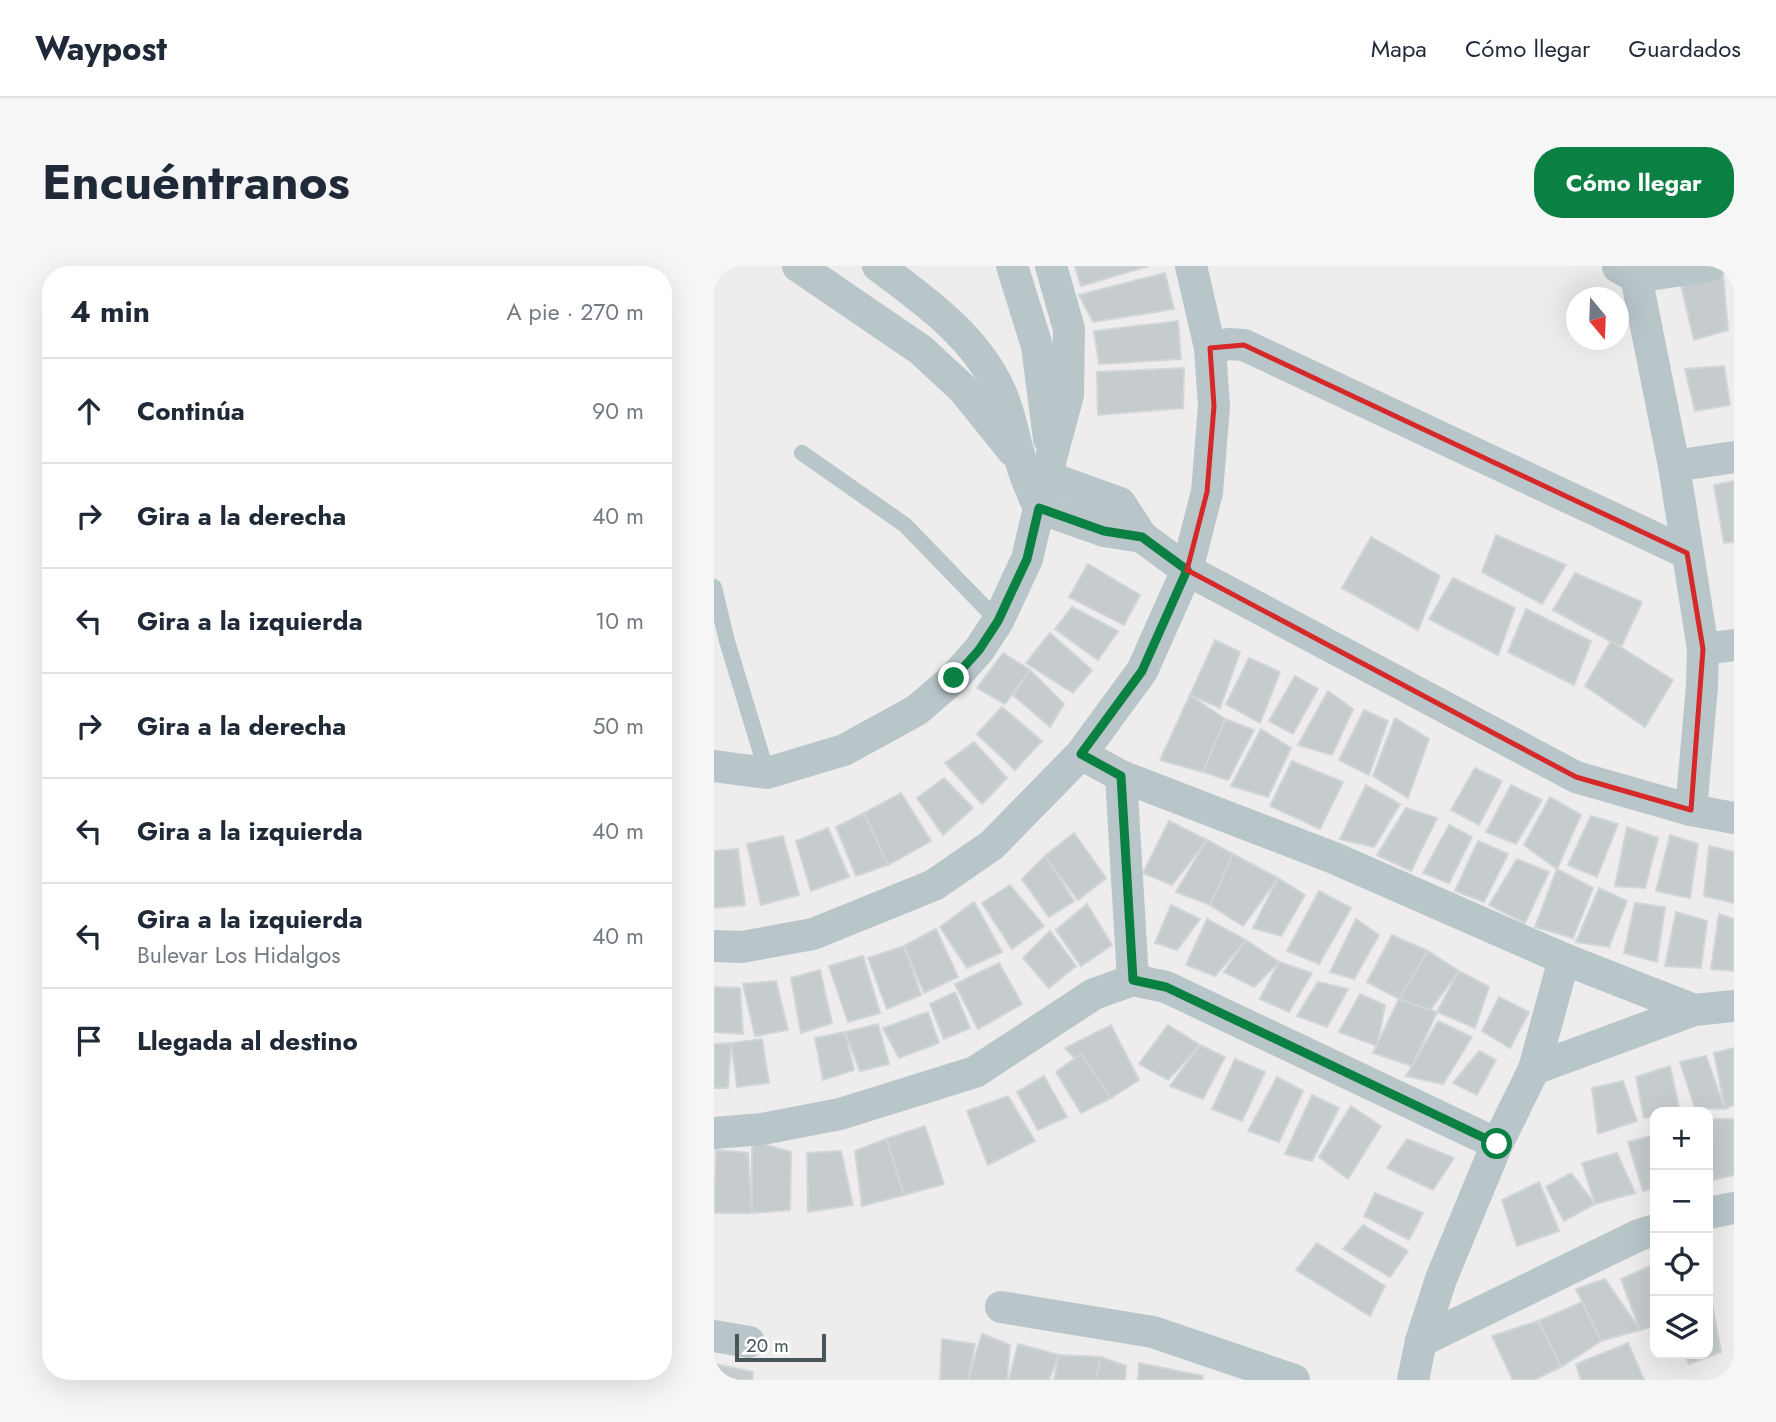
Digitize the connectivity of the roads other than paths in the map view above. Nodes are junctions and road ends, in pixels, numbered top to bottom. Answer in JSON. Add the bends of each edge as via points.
{"nodes":[{"id":1,"x":798,"y":266,"type":"edge"},
{"id":2,"x":878,"y":266,"type":"edge"},
{"id":3,"x":1012,"y":266,"type":"edge"},
{"id":4,"x":1051,"y":266,"type":"edge"},
{"id":5,"x":1191,"y":266,"type":"edge"},
{"id":6,"x":1709,"y":266,"type":"edge"},
{"id":7,"x":1629,"y":270,"type":"edge"},
{"id":8,"x":1210,"y":348,"type":"junction"},
{"id":9,"x":1043,"y":385,"type":"junction"},
{"id":10,"x":1003,"y":398,"type":"junction"},
{"id":11,"x":802,"y":453,"type":"dead end"},
{"id":12,"x":1734,"y":457,"type":"edge"},
{"id":13,"x":1020,"y":461,"type":"junction"},
{"id":14,"x":1674,"y":466,"type":"junction"},
{"id":15,"x":1050,"y":467,"type":"junction"},
{"id":16,"x":1039,"y":508,"type":"junction"},
{"id":17,"x":1142,"y":537,"type":"junction"},
{"id":18,"x":1687,"y":553,"type":"junction"},
{"id":19,"x":1187,"y":570,"type":"junction"},
{"id":20,"x":714,"y":587,"type":"edge"},
{"id":21,"x":998,"y":621,"type":"junction"},
{"id":22,"x":1734,"y":645,"type":"edge"},
{"id":23,"x":1703,"y":649,"type":"junction"},
{"id":24,"x":1081,"y":754,"type":"junction"},
{"id":25,"x":714,"y":766,"type":"edge"},
{"id":26,"x":767,"y":773,"type":"junction"},
{"id":27,"x":1121,"y":776,"type":"junction"},
{"id":28,"x":1691,"y":810,"type":"junction"},
{"id":29,"x":1734,"y":818,"type":"edge"},
{"id":30,"x":714,"y":946,"type":"edge"},
{"id":31,"x":1564,"y":959,"type":"junction"},
{"id":32,"x":1133,"y":980,"type":"junction"},
{"id":33,"x":1734,"y":1006,"type":"edge"},
{"id":34,"x":1693,"y":1010,"type":"junction"},
{"id":35,"x":1534,"y":1069,"type":"junction"},
{"id":36,"x":714,"y":1133,"type":"edge"},
{"id":37,"x":1497,"y":1144,"type":"junction"},
{"id":38,"x":1734,"y":1208,"type":"edge"},
{"id":39,"x":1713,"y":1212,"type":"edge"},
{"id":40,"x":1650,"y":1232,"type":"edge"},
{"id":41,"x":1001,"y":1307,"type":"dead end"},
{"id":42,"x":714,"y":1336,"type":"edge"},
{"id":43,"x":1421,"y":1341,"type":"junction"},
{"id":44,"x":749,"y":1342,"type":"dead end"},
{"id":45,"x":1294,"y":1380,"type":"edge"},
{"id":46,"x":1413,"y":1380,"type":"edge"}],
"edges":[{"from":1,"to":13,"type":"street","via":[[921,351],[963,389]]},
{"from":2,"to":10,"type":"street","via":[[961,334],[987,366]]},
{"from":3,"to":9,"type":"street","via":[[1037,346]]},
{"from":4,"to":15,"type":"street","via":[[1069,329],[1068,396]]},
{"from":5,"to":8,"type":"street"},
{"from":6,"to":7,"type":"street"},
{"from":7,"to":14,"type":"street"},
{"from":8,"to":18,"type":"street","via":[[1244,345]]},
{"from":8,"to":19,"type":"street","via":[[1214,406],[1207,492]]},
{"from":9,"to":10,"type":"street","via":[[1020,400]]},
{"from":9,"to":15,"type":"street"},
{"from":10,"to":13,"type":"street"},
{"from":11,"to":21,"type":"lane","via":[[905,525]]},
{"from":12,"to":14,"type":"street"},
{"from":13,"to":16,"type":"street"},
{"from":14,"to":18,"type":"street"},
{"from":15,"to":16,"type":"street"},
{"from":15,"to":17,"type":"street","via":[[1120,503]]},
{"from":16,"to":17,"type":"street","via":[[1104,531]]},
{"from":16,"to":21,"type":"street","via":[[1027,559]]},
{"from":17,"to":19,"type":"street"},
{"from":18,"to":23,"type":"street"},
{"from":19,"to":24,"type":"street","via":[[1142,671]]},
{"from":19,"to":28,"type":"street","via":[[1576,777]]},
{"from":20,"to":26,"type":"lane"},
{"from":21,"to":26,"type":"street","via":[[954,678],[917,710],[844,750]]},
{"from":22,"to":23,"type":"street"},
{"from":23,"to":28,"type":"street"},
{"from":24,"to":27,"type":"street"},
{"from":24,"to":30,"type":"street","via":[[992,845],[934,885],[813,934],[742,947]]},
{"from":25,"to":26,"type":"street"},
{"from":27,"to":31,"type":"street","via":[[1334,858]]},
{"from":27,"to":32,"type":"street"},
{"from":28,"to":29,"type":"street"},
{"from":31,"to":34,"type":"street"},
{"from":31,"to":35,"type":"street"},
{"from":32,"to":36,"type":"street","via":[[1094,994],[975,1072],[840,1114]]},
{"from":32,"to":37,"type":"street","via":[[1166,987]]},
{"from":33,"to":34,"type":"street"},
{"from":34,"to":35,"type":"street"},
{"from":35,"to":37,"type":"street"},
{"from":37,"to":43,"type":"street","via":[[1441,1279]]},
{"from":38,"to":39,"type":"street"},
{"from":40,"to":43,"type":"street"},
{"from":41,"to":45,"type":"street","via":[[1153,1332]]},
{"from":42,"to":44,"type":"street"},
{"from":43,"to":46,"type":"street"}]}
